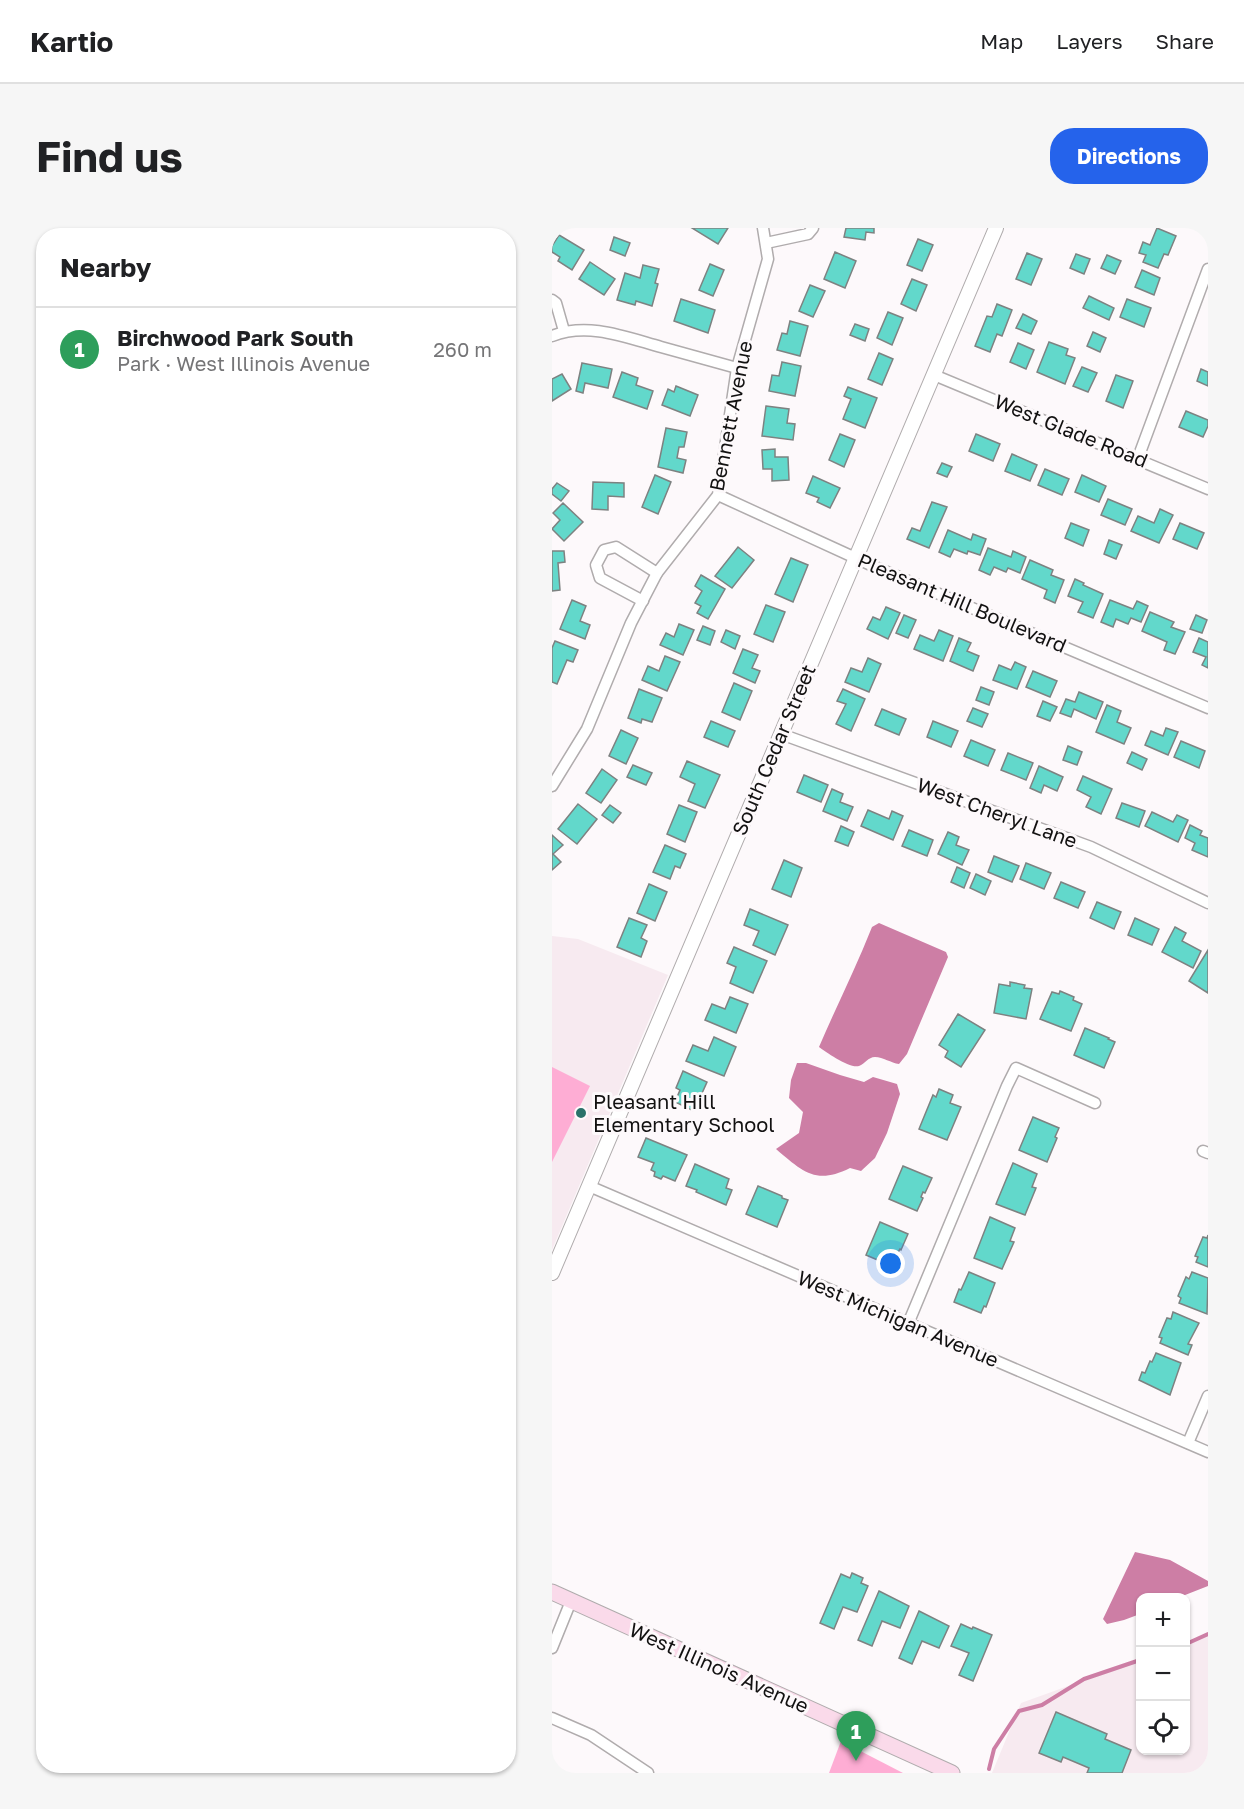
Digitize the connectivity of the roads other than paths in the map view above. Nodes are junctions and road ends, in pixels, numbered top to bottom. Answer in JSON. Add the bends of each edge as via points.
{"nodes":[{"id":1,"x":763,"y":228,"type":"edge"},
{"id":2,"x":813,"y":228,"type":"edge"},
{"id":3,"x":996,"y":228,"type":"edge"},
{"id":4,"x":766,"y":243,"type":"junction"},
{"id":5,"x":1208,"y":269,"type":"edge"},
{"id":6,"x":552,"y":300,"type":"edge"},
{"id":7,"x":564,"y":331,"type":"junction"},
{"id":8,"x":552,"y":336,"type":"edge"},
{"id":9,"x":737,"y":368,"type":"junction"},
{"id":10,"x":934,"y":375,"type":"junction"},
{"id":11,"x":1138,"y":458,"type":"junction"},
{"id":12,"x":1208,"y":489,"type":"edge"},
{"id":13,"x":718,"y":495,"type":"junction"},
{"id":14,"x":855,"y":558,"type":"junction"},
{"id":15,"x":657,"y":573,"type":"junction"},
{"id":16,"x":643,"y":601,"type":"junction"},
{"id":17,"x":1208,"y":708,"type":"edge"},
{"id":18,"x":781,"y":734,"type":"junction"},
{"id":19,"x":552,"y":786,"type":"edge"},
{"id":20,"x":1208,"y":903,"type":"edge"},
{"id":21,"x":1095,"y":1103,"type":"dead end"},
{"id":22,"x":589,"y":1186,"type":"junction"},
{"id":23,"x":552,"y":1273,"type":"edge"},
{"id":24,"x":908,"y":1324,"type":"junction"},
{"id":25,"x":1208,"y":1396,"type":"edge"},
{"id":26,"x":1188,"y":1443,"type":"junction"},
{"id":27,"x":1208,"y":1452,"type":"edge"},
{"id":28,"x":552,"y":1592,"type":"edge"},
{"id":29,"x":571,"y":1601,"type":"junction"},
{"id":30,"x":552,"y":1648,"type":"edge"},
{"id":31,"x":552,"y":1718,"type":"edge"},
{"id":32,"x":648,"y":1773,"type":"edge"},
{"id":33,"x":952,"y":1773,"type":"edge"}],
"edges":[{"from":1,"to":4,"type":"street","name":"Bennett Avenue"},
{"from":2,"to":4,"type":"street","via":[[808,234]]},
{"from":3,"to":10,"type":"street","name":"South Cedar Street"},
{"from":4,"to":9,"type":"street","name":"Bennett Avenue","via":[[768,259]]},
{"from":5,"to":11,"type":"street"},
{"from":6,"to":7,"type":"street"},
{"from":7,"to":8,"type":"street"},
{"from":7,"to":9,"type":"street","via":[[609,333]]},
{"from":9,"to":13,"type":"street","name":"Bennett Avenue"},
{"from":10,"to":11,"type":"street","name":"West Glade Road"},
{"from":10,"to":14,"type":"street","name":"South Cedar Street"},
{"from":11,"to":12,"type":"street","name":"West Glade Road"},
{"from":13,"to":14,"type":"street","name":"Pleasant Hill Boulevard"},
{"from":13,"to":15,"type":"street","name":"Bennett Avenue"},
{"from":14,"to":17,"type":"street","name":"Pleasant Hill Boulevard"},
{"from":14,"to":18,"type":"street","name":"South Cedar Street"},
{"from":15,"to":16,"type":"street","name":"Bennett Avenue"},
{"from":15,"to":16,"type":"street","via":[[616,547],[604,550],[596,565],[600,578]]},
{"from":16,"to":19,"type":"street","name":"Bennett Avenue","via":[[587,729]]},
{"from":18,"to":20,"type":"street","name":"West Cheryl Lane","via":[[1091,847]]},
{"from":18,"to":22,"type":"street","name":"South Cedar Street"},
{"from":21,"to":24,"type":"street","via":[[1016,1068]]},
{"from":22,"to":23,"type":"street","name":"South Cedar Street"},
{"from":22,"to":24,"type":"street","name":"West Michigan Avenue"},
{"from":24,"to":26,"type":"street","name":"West Michigan Avenue"},
{"from":25,"to":26,"type":"street"},
{"from":26,"to":27,"type":"street","name":"West Michigan Avenue"},
{"from":28,"to":29,"type":"main road","name":"West Illinois Avenue"},
{"from":29,"to":30,"type":"street"},
{"from":29,"to":33,"type":"main road","name":"West Illinois Avenue"},
{"from":31,"to":32,"type":"street","via":[[591,1735]]}]}
